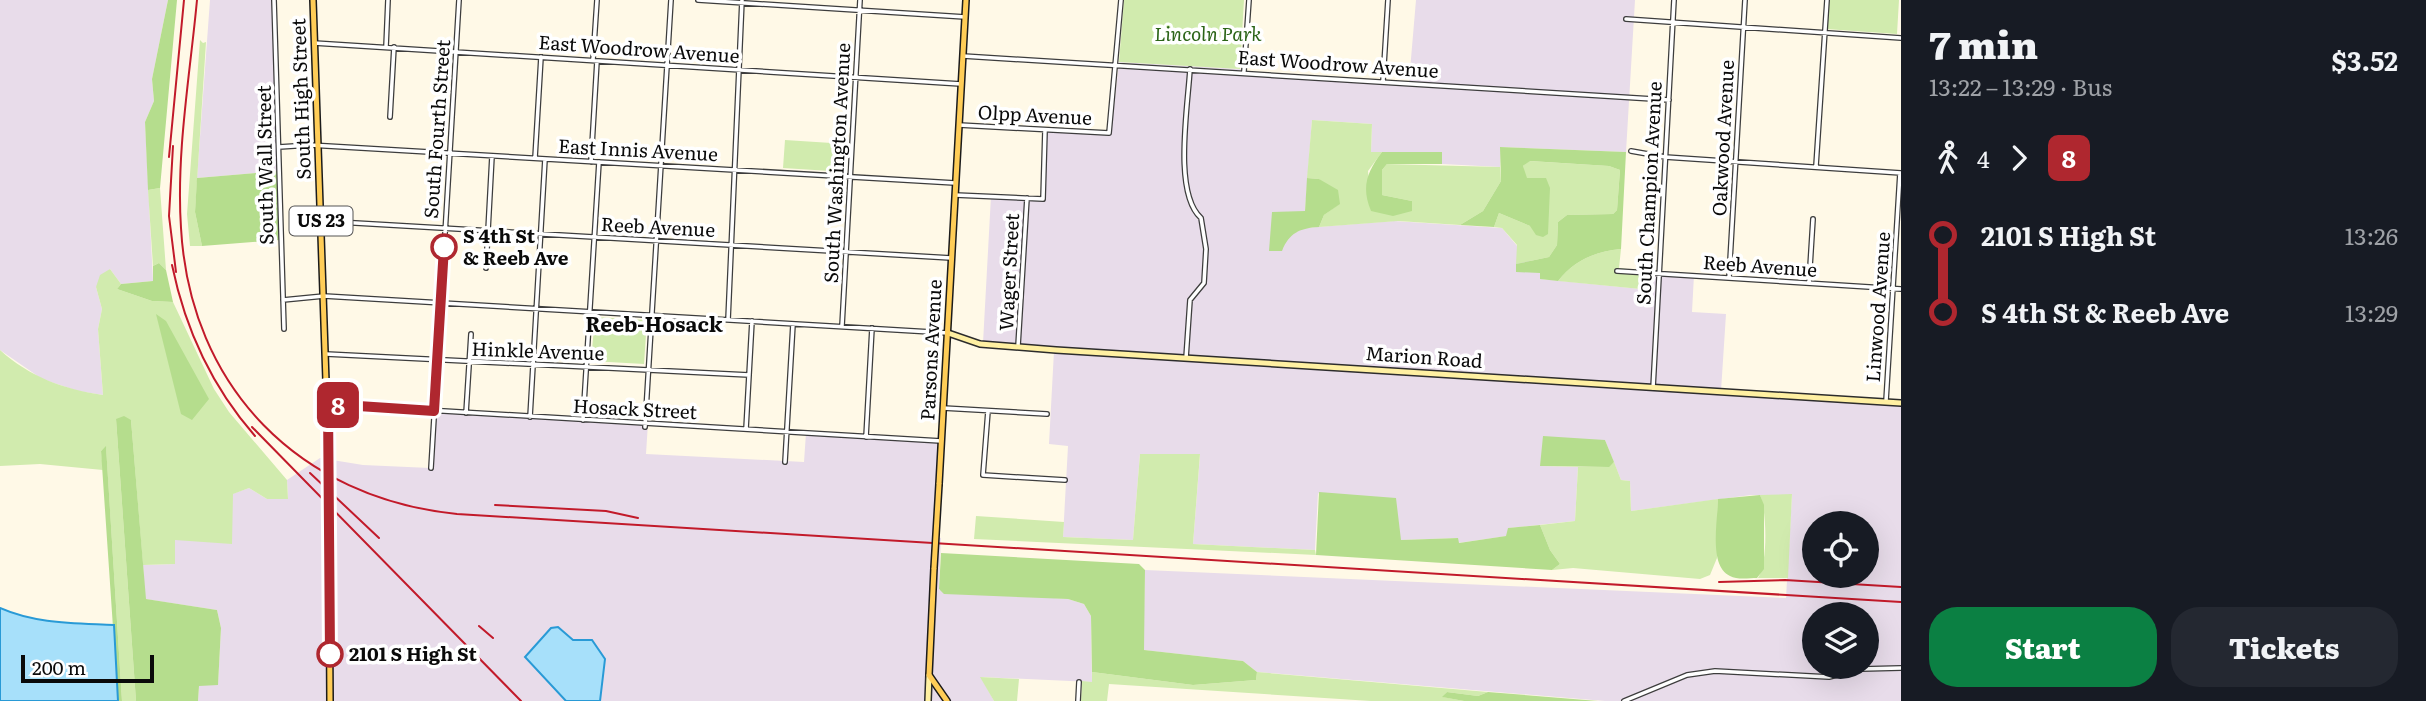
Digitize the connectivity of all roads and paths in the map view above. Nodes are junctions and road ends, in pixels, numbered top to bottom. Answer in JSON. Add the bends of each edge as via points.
{"nodes":[{"id":1,"x":274,"y":0,"type":"edge"},
{"id":2,"x":313,"y":0,"type":"edge"},
{"id":3,"x":388,"y":0,"type":"edge"},
{"id":4,"x":459,"y":0,"type":"edge"},
{"id":5,"x":597,"y":0,"type":"edge"},
{"id":6,"x":671,"y":0,"type":"edge"},
{"id":7,"x":698,"y":0,"type":"edge"},
{"id":8,"x":860,"y":0,"type":"edge"},
{"id":9,"x":966,"y":0,"type":"edge"},
{"id":10,"x":1121,"y":0,"type":"edge"},
{"id":11,"x":1249,"y":0,"type":"edge"},
{"id":12,"x":1388,"y":0,"type":"edge"},
{"id":13,"x":1674,"y":0,"type":"edge"},
{"id":14,"x":1745,"y":0,"type":"edge"},
{"id":15,"x":1827,"y":0,"type":"edge"},
{"id":16,"x":742,"y":1,"type":"edge"},
{"id":17,"x":859,"y":10,"type":"junction"},
{"id":18,"x":965,"y":17,"type":"junction"},
{"id":19,"x":1626,"y":19,"type":"dead end"},
{"id":20,"x":1672,"y":23,"type":"junction"},
{"id":21,"x":1743,"y":27,"type":"junction"},
{"id":22,"x":1825,"y":33,"type":"junction"},
{"id":23,"x":1901,"y":38,"type":"edge"},
{"id":24,"x":314,"y":43,"type":"junction"},
{"id":25,"x":386,"y":47,"type":"junction"},
{"id":26,"x":394,"y":47,"type":"junction"},
{"id":27,"x":456,"y":51,"type":"junction"},
{"id":28,"x":963,"y":56,"type":"junction"},
{"id":29,"x":541,"y":57,"type":"junction"},
{"id":30,"x":595,"y":61,"type":"junction"},
{"id":31,"x":1116,"y":65,"type":"junction"},
{"id":32,"x":667,"y":66,"type":"junction"},
{"id":33,"x":1190,"y":69,"type":"junction"},
{"id":34,"x":739,"y":70,"type":"junction"},
{"id":35,"x":1244,"y":72,"type":"junction"},
{"id":36,"x":855,"y":77,"type":"junction"},
{"id":37,"x":1383,"y":81,"type":"junction"},
{"id":38,"x":961,"y":84,"type":"junction"},
{"id":39,"x":1668,"y":100,"type":"junction"},
{"id":40,"x":390,"y":117,"type":"dead end"},
{"id":41,"x":959,"y":125,"type":"junction"},
{"id":42,"x":1045,"y":130,"type":"junction"},
{"id":43,"x":318,"y":146,"type":"junction"},
{"id":44,"x":279,"y":147,"type":"junction"},
{"id":45,"x":1631,"y":151,"type":"dead end"},
{"id":46,"x":449,"y":153,"type":"junction"},
{"id":47,"x":494,"y":156,"type":"junction"},
{"id":48,"x":1665,"y":157,"type":"junction"},
{"id":49,"x":535,"y":158,"type":"junction"},
{"id":50,"x":545,"y":159,"type":"junction"},
{"id":51,"x":592,"y":162,"type":"junction"},
{"id":52,"x":599,"y":162,"type":"junction"},
{"id":53,"x":1736,"y":162,"type":"junction"},
{"id":54,"x":661,"y":166,"type":"junction"},
{"id":55,"x":1816,"y":167,"type":"junction"},
{"id":56,"x":735,"y":170,"type":"junction"},
{"id":57,"x":1900,"y":173,"type":"edge"},
{"id":58,"x":850,"y":177,"type":"junction"},
{"id":59,"x":956,"y":183,"type":"junction"},
{"id":60,"x":955,"y":195,"type":"junction"},
{"id":61,"x":1027,"y":198,"type":"junction"},
{"id":62,"x":1813,"y":219,"type":"dead end"},
{"id":63,"x":321,"y":221,"type":"junction"},
{"id":64,"x":445,"y":228,"type":"junction"},
{"id":65,"x":488,"y":231,"type":"junction"},
{"id":66,"x":541,"y":234,"type":"junction"},
{"id":67,"x":595,"y":237,"type":"junction"},
{"id":68,"x":656,"y":241,"type":"junction"},
{"id":69,"x":732,"y":245,"type":"junction"},
{"id":70,"x":846,"y":252,"type":"junction"},
{"id":71,"x":951,"y":258,"type":"junction"},
{"id":72,"x":486,"y":268,"type":"dead end"},
{"id":73,"x":1617,"y":271,"type":"dead end"},
{"id":74,"x":1659,"y":273,"type":"junction"},
{"id":75,"x":1729,"y":278,"type":"junction"},
{"id":76,"x":1809,"y":284,"type":"junction"},
{"id":77,"x":1893,"y":288,"type":"junction"},
{"id":78,"x":1901,"y":289,"type":"edge"},
{"id":79,"x":324,"y":296,"type":"junction"},
{"id":80,"x":283,"y":300,"type":"junction"},
{"id":81,"x":440,"y":303,"type":"junction"},
{"id":82,"x":537,"y":309,"type":"junction"},
{"id":83,"x":590,"y":312,"type":"junction"},
{"id":84,"x":652,"y":316,"type":"junction"},
{"id":85,"x":728,"y":320,"type":"junction"},
{"id":86,"x":752,"y":321,"type":"junction"},
{"id":87,"x":793,"y":324,"type":"junction"},
{"id":88,"x":842,"y":327,"type":"junction"},
{"id":89,"x":872,"y":328,"type":"junction"},
{"id":90,"x":284,"y":329,"type":"dead end"},
{"id":91,"x":948,"y":333,"type":"junction"},
{"id":92,"x":471,"y":334,"type":"dead end"},
{"id":93,"x":1018,"y":347,"type":"junction"},
{"id":94,"x":326,"y":354,"type":"junction"},
{"id":95,"x":1186,"y":358,"type":"junction"},
{"id":96,"x":437,"y":360,"type":"junction"},
{"id":97,"x":470,"y":362,"type":"junction"},
{"id":98,"x":533,"y":362,"type":"junction"},
{"id":99,"x":587,"y":366,"type":"junction"},
{"id":100,"x":649,"y":369,"type":"junction"},
{"id":101,"x":749,"y":375,"type":"junction"},
{"id":102,"x":1653,"y":388,"type":"junction"},
{"id":103,"x":1886,"y":402,"type":"junction"},
{"id":104,"x":1901,"y":403,"type":"edge"},
{"id":105,"x":328,"y":404,"type":"junction"},
{"id":106,"x":943,"y":408,"type":"junction"},
{"id":107,"x":434,"y":411,"type":"junction"},
{"id":108,"x":988,"y":411,"type":"junction"},
{"id":109,"x":466,"y":413,"type":"junction"},
{"id":110,"x":1047,"y":414,"type":"dead end"},
{"id":111,"x":530,"y":417,"type":"junction"},
{"id":112,"x":583,"y":420,"type":"junction"},
{"id":113,"x":645,"y":425,"type":"junction"},
{"id":114,"x":746,"y":429,"type":"junction"},
{"id":115,"x":787,"y":432,"type":"junction"},
{"id":116,"x":866,"y":437,"type":"junction"},
{"id":117,"x":941,"y":441,"type":"junction"},
{"id":118,"x":785,"y":463,"type":"dead end"},
{"id":119,"x":431,"y":468,"type":"dead end"},
{"id":120,"x":1065,"y":480,"type":"dead end"},
{"id":121,"x":1901,"y":668,"type":"edge"},
{"id":122,"x":929,"y":676,"type":"junction"},
{"id":123,"x":1079,"y":682,"type":"dead end"},
{"id":124,"x":330,"y":701,"type":"edge"},
{"id":125,"x":928,"y":701,"type":"edge"},
{"id":126,"x":947,"y":701,"type":"edge"},
{"id":127,"x":1078,"y":701,"type":"edge"},
{"id":128,"x":1624,"y":701,"type":"edge"}],
"edges":[{"from":1,"to":44,"type":"street","name":"South Wall Street"},
{"from":2,"to":24,"type":"main road","name":"South High Street","number":"US 23"},
{"from":3,"to":25,"type":"street"},
{"from":4,"to":27,"type":"street","name":"South Fourth Street"},
{"from":5,"to":30,"type":"street"},
{"from":6,"to":32,"type":"street"},
{"from":7,"to":16,"type":"street"},
{"from":8,"to":17,"type":"street","name":"South Washington Avenue"},
{"from":9,"to":18,"type":"main road","name":"Parsons Avenue"},
{"from":10,"to":31,"type":"street"},
{"from":11,"to":35,"type":"street"},
{"from":12,"to":37,"type":"street"},
{"from":13,"to":20,"type":"street","name":"South Champion Avenue"},
{"from":14,"to":21,"type":"street","name":"Oakwood Avenue"},
{"from":15,"to":22,"type":"street"},
{"from":16,"to":17,"type":"street"},
{"from":16,"to":34,"type":"street"},
{"from":17,"to":18,"type":"street"},
{"from":17,"to":36,"type":"street","name":"South Washington Avenue"},
{"from":18,"to":28,"type":"main road","name":"Parsons Avenue"},
{"from":19,"to":20,"type":"street"},
{"from":20,"to":21,"type":"street"},
{"from":20,"to":39,"type":"street","name":"South Champion Avenue"},
{"from":21,"to":22,"type":"street"},
{"from":21,"to":53,"type":"street","name":"Oakwood Avenue"},
{"from":22,"to":23,"type":"street"},
{"from":22,"to":55,"type":"street"},
{"from":24,"to":25,"type":"street","name":"East Woodrow Avenue"},
{"from":24,"to":43,"type":"main road","name":"South High Street","number":"US 23"},
{"from":25,"to":26,"type":"street","name":"East Woodrow Avenue"},
{"from":26,"to":27,"type":"street","name":"East Woodrow Avenue"},
{"from":26,"to":40,"type":"street"},
{"from":27,"to":29,"type":"street","name":"East Woodrow Avenue"},
{"from":27,"to":46,"type":"street","name":"South Fourth Street"},
{"from":28,"to":31,"type":"street","name":"East Woodrow Avenue"},
{"from":28,"to":38,"type":"main road","name":"Parsons Avenue"},
{"from":29,"to":30,"type":"street","name":"East Woodrow Avenue"},
{"from":29,"to":49,"type":"street"},
{"from":30,"to":32,"type":"street","name":"East Woodrow Avenue"},
{"from":30,"to":51,"type":"street"},
{"from":31,"to":33,"type":"street","name":"East Woodrow Avenue"},
{"from":31,"to":42,"type":"street","name":"Olpp Avenue","via":[[1110,132]]},
{"from":32,"to":34,"type":"street","name":"East Woodrow Avenue"},
{"from":32,"to":54,"type":"street"},
{"from":33,"to":35,"type":"street","name":"East Woodrow Avenue"},
{"from":33,"to":95,"type":"street","via":[[1185,177],[1191,209],[1201,218],[1206,248],[1204,283],[1190,300]]},
{"from":34,"to":36,"type":"street","name":"East Woodrow Avenue"},
{"from":34,"to":56,"type":"street"},
{"from":35,"to":37,"type":"street","name":"East Woodrow Avenue"},
{"from":36,"to":38,"type":"street","name":"East Woodrow Avenue"},
{"from":36,"to":58,"type":"street","name":"South Washington Avenue"},
{"from":37,"to":39,"type":"street","name":"East Woodrow Avenue"},
{"from":38,"to":41,"type":"main road","name":"Parsons Avenue"},
{"from":39,"to":48,"type":"street","name":"South Champion Avenue"},
{"from":41,"to":42,"type":"street","name":"Olpp Avenue"},
{"from":41,"to":59,"type":"main road","name":"Parsons Avenue"},
{"from":42,"to":61,"type":"street","via":[[1043,199]]},
{"from":43,"to":44,"type":"street","name":"East Innis Avenue"},
{"from":43,"to":46,"type":"street","name":"East Innis Avenue"},
{"from":43,"to":63,"type":"main road","name":"South High Street","number":"US 23"},
{"from":44,"to":80,"type":"street","name":"South Wall Street"},
{"from":45,"to":48,"type":"street"},
{"from":46,"to":47,"type":"street","name":"East Innis Avenue"},
{"from":46,"to":64,"type":"street","name":"South Fourth Street"},
{"from":47,"to":49,"type":"street","name":"East Innis Avenue"},
{"from":47,"to":65,"type":"street"},
{"from":48,"to":53,"type":"street"},
{"from":48,"to":74,"type":"street","name":"South Champion Avenue"},
{"from":49,"to":50,"type":"street","name":"East Innis Avenue"},
{"from":50,"to":51,"type":"street","name":"East Innis Avenue"},
{"from":50,"to":66,"type":"street"},
{"from":51,"to":52,"type":"street","name":"East Innis Avenue"},
{"from":52,"to":54,"type":"street","name":"East Innis Avenue"},
{"from":52,"to":67,"type":"street"},
{"from":53,"to":55,"type":"street"},
{"from":53,"to":75,"type":"street","name":"Oakwood Avenue"},
{"from":54,"to":56,"type":"street","name":"East Innis Avenue"},
{"from":54,"to":68,"type":"street"},
{"from":55,"to":57,"type":"street"},
{"from":56,"to":58,"type":"street","name":"East Innis Avenue"},
{"from":56,"to":69,"type":"street"},
{"from":57,"to":77,"type":"street","name":"Linwood Avenue"},
{"from":58,"to":59,"type":"street","name":"East Innis Avenue"},
{"from":58,"to":70,"type":"street","name":"South Washington Avenue"},
{"from":59,"to":60,"type":"main road","name":"Parsons Avenue"},
{"from":60,"to":61,"type":"street"},
{"from":60,"to":71,"type":"main road","name":"Parsons Avenue"},
{"from":61,"to":93,"type":"street","name":"Wager Street"},
{"from":62,"to":76,"type":"street"},
{"from":63,"to":64,"type":"street","name":"Reeb Avenue"},
{"from":63,"to":79,"type":"main road","name":"South High Street","number":"US 23"},
{"from":64,"to":65,"type":"street","name":"Reeb Avenue"},
{"from":64,"to":81,"type":"street","name":"South Fourth Street"},
{"from":65,"to":66,"type":"street","name":"Reeb Avenue"},
{"from":65,"to":72,"type":"street"},
{"from":66,"to":67,"type":"street","name":"Reeb Avenue"},
{"from":66,"to":82,"type":"street"},
{"from":67,"to":68,"type":"street","name":"Reeb Avenue"},
{"from":67,"to":83,"type":"street"},
{"from":68,"to":69,"type":"street","name":"Reeb Avenue"},
{"from":68,"to":84,"type":"street"},
{"from":69,"to":70,"type":"street","name":"Reeb Avenue"},
{"from":69,"to":85,"type":"street"},
{"from":70,"to":71,"type":"street","name":"Reeb Avenue"},
{"from":70,"to":88,"type":"street","name":"South Washington Avenue"},
{"from":71,"to":91,"type":"main road","name":"Parsons Avenue"},
{"from":73,"to":74,"type":"street","name":"Reeb Avenue"},
{"from":74,"to":75,"type":"street","name":"Reeb Avenue"},
{"from":74,"to":102,"type":"street","name":"South Champion Avenue"},
{"from":75,"to":76,"type":"street","name":"Reeb Avenue"},
{"from":76,"to":77,"type":"street","name":"Reeb Avenue"},
{"from":77,"to":78,"type":"street","name":"Reeb Avenue"},
{"from":77,"to":103,"type":"street","name":"Linwood Avenue"},
{"from":79,"to":80,"type":"street"},
{"from":79,"to":81,"type":"street"},
{"from":79,"to":94,"type":"main road","name":"South High Street","number":"US 23"},
{"from":80,"to":90,"type":"street","name":"South Wall Street"},
{"from":81,"to":82,"type":"street"},
{"from":81,"to":96,"type":"street","name":"South Fourth Street"},
{"from":82,"to":83,"type":"street"},
{"from":82,"to":98,"type":"street"},
{"from":83,"to":84,"type":"street"},
{"from":83,"to":99,"type":"street"},
{"from":84,"to":85,"type":"street"},
{"from":84,"to":100,"type":"street"},
{"from":85,"to":86,"type":"street"},
{"from":86,"to":87,"type":"street"},
{"from":86,"to":101,"type":"street"},
{"from":87,"to":88,"type":"street"},
{"from":87,"to":115,"type":"street"},
{"from":88,"to":89,"type":"street"},
{"from":89,"to":91,"type":"street"},
{"from":89,"to":116,"type":"street"},
{"from":91,"to":93,"type":"street","name":"Marion Road","via":[[980,344]]},
{"from":91,"to":106,"type":"main road","name":"Parsons Avenue"},
{"from":92,"to":97,"type":"street"},
{"from":93,"to":95,"type":"street","name":"Marion Road"},
{"from":94,"to":96,"type":"street","name":"Hinkle Avenue"},
{"from":94,"to":105,"type":"main road","name":"South High Street","number":"US 23"},
{"from":95,"to":102,"type":"street","name":"Marion Road"},
{"from":96,"to":97,"type":"street","name":"Hinkle Avenue"},
{"from":96,"to":107,"type":"street","name":"South Fourth Street"},
{"from":97,"to":98,"type":"street","name":"Hinkle Avenue"},
{"from":97,"to":109,"type":"street"},
{"from":98,"to":99,"type":"street","name":"Hinkle Avenue"},
{"from":98,"to":111,"type":"street"},
{"from":99,"to":100,"type":"street","name":"Hinkle Avenue"},
{"from":99,"to":112,"type":"street"},
{"from":100,"to":101,"type":"street","name":"Hinkle Avenue"},
{"from":100,"to":113,"type":"street"},
{"from":101,"to":114,"type":"street"},
{"from":102,"to":103,"type":"street","name":"Marion Road"},
{"from":103,"to":104,"type":"street","name":"Marion Road"},
{"from":105,"to":107,"type":"street","name":"Hosack Street"},
{"from":105,"to":124,"type":"main road","name":"South High Street","number":"US 23","bridge":true},
{"from":106,"to":108,"type":"street"},
{"from":106,"to":117,"type":"main road","name":"Parsons Avenue"},
{"from":107,"to":109,"type":"street","name":"Hosack Street"},
{"from":107,"to":119,"type":"street","name":"South Fourth Street"},
{"from":108,"to":110,"type":"street"},
{"from":108,"to":120,"type":"street","via":[[983,475]]},
{"from":109,"to":111,"type":"street","name":"Hosack Street"},
{"from":111,"to":112,"type":"street","name":"Hosack Street"},
{"from":112,"to":113,"type":"street","name":"Hosack Street"},
{"from":113,"to":114,"type":"street","name":"Hosack Street"},
{"from":114,"to":115,"type":"street","name":"Hosack Street"},
{"from":115,"to":116,"type":"street","name":"Hosack Street"},
{"from":115,"to":118,"type":"street"},
{"from":116,"to":117,"type":"street","name":"Hosack Street"},
{"from":117,"to":122,"type":"main road","name":"Parsons Avenue","bridge":true},
{"from":121,"to":128,"type":"street","via":[[1861,669],[1829,677],[1705,672]]},
{"from":122,"to":125,"type":"street","name":"Parsons Avenue"},
{"from":122,"to":126,"type":"main road"},
{"from":123,"to":127,"type":"street"}]}
